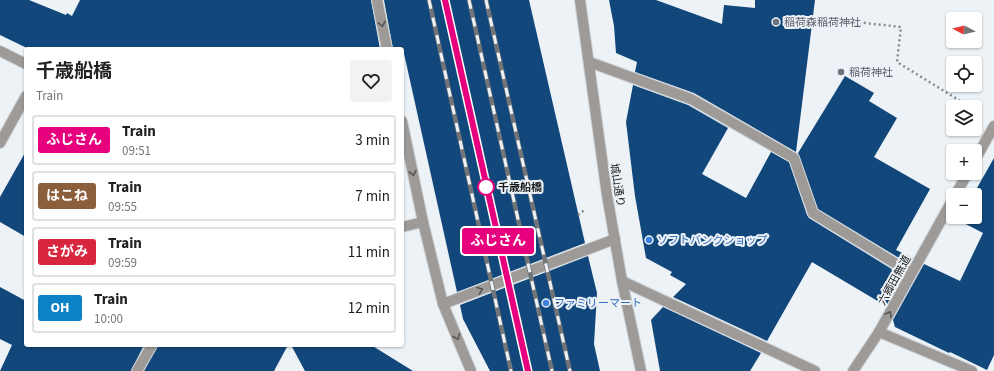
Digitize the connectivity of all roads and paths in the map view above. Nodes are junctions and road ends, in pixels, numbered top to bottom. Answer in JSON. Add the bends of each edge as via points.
{"nodes":[{"id":1,"x":377,"y":0,"type":"edge"},
{"id":2,"x":580,"y":0,"type":"edge"},
{"id":3,"x":829,"y":19,"type":"dead end"},
{"id":4,"x":387,"y":47,"type":"edge"},
{"id":5,"x":0,"y":51,"type":"edge"},
{"id":6,"x":589,"y":62,"type":"junction"},
{"id":7,"x":24,"y":63,"type":"edge"},
{"id":8,"x":24,"y":100,"type":"edge"},
{"id":9,"x":959,"y":100,"type":"edge"},
{"id":10,"x":994,"y":126,"type":"edge"},
{"id":11,"x":404,"y":131,"type":"edge"},
{"id":12,"x":0,"y":143,"type":"edge"},
{"id":13,"x":982,"y":147,"type":"edge"},
{"id":14,"x":946,"y":211,"type":"edge"},
{"id":15,"x":423,"y":222,"type":"junction"},
{"id":16,"x":404,"y":227,"type":"edge"},
{"id":17,"x":615,"y":240,"type":"junction"},
{"id":18,"x":911,"y":273,"type":"junction"},
{"id":19,"x":622,"y":281,"type":"junction"},
{"id":20,"x":443,"y":304,"type":"junction"},
{"id":21,"x":879,"y":332,"type":"junction"},
{"id":22,"x":151,"y":347,"type":"edge"},
{"id":23,"x":137,"y":371,"type":"edge"},
{"id":24,"x":471,"y":371,"type":"edge"},
{"id":25,"x":641,"y":371,"type":"edge"},
{"id":26,"x":815,"y":371,"type":"edge"},
{"id":27,"x":853,"y":371,"type":"edge"},
{"id":28,"x":972,"y":371,"type":"edge"}],
"edges":[{"from":1,"to":4,"type":"street","one_way":true},
{"from":2,"to":6,"type":"street","name":"城山通り"},
{"from":3,"to":9,"type":"path","via":[[901,27],[897,62]]},
{"from":5,"to":7,"type":"street"},
{"from":6,"to":17,"type":"street","name":"城山通り","via":[[606,195]]},
{"from":6,"to":18,"type":"street","via":[[692,99],[794,158],[813,213]]},
{"from":8,"to":12,"type":"street"},
{"from":10,"to":13,"type":"street"},
{"from":11,"to":15,"type":"street","one_way":true},
{"from":14,"to":18,"type":"street","name":"六郷田無道"},
{"from":15,"to":16,"type":"street"},
{"from":15,"to":20,"type":"street"},
{"from":17,"to":19,"type":"street","name":"城山通り"},
{"from":20,"to":17,"type":"street","one_way":true},
{"from":21,"to":18,"type":"street","name":"六郷田無道","one_way":true},
{"from":19,"to":25,"type":"street","name":"城山通り"},
{"from":19,"to":26,"type":"street"},
{"from":20,"to":24,"type":"street","one_way":true},
{"from":21,"to":27,"type":"street","name":"六郷田無道"},
{"from":21,"to":28,"type":"street"},
{"from":22,"to":23,"type":"street"}]}
